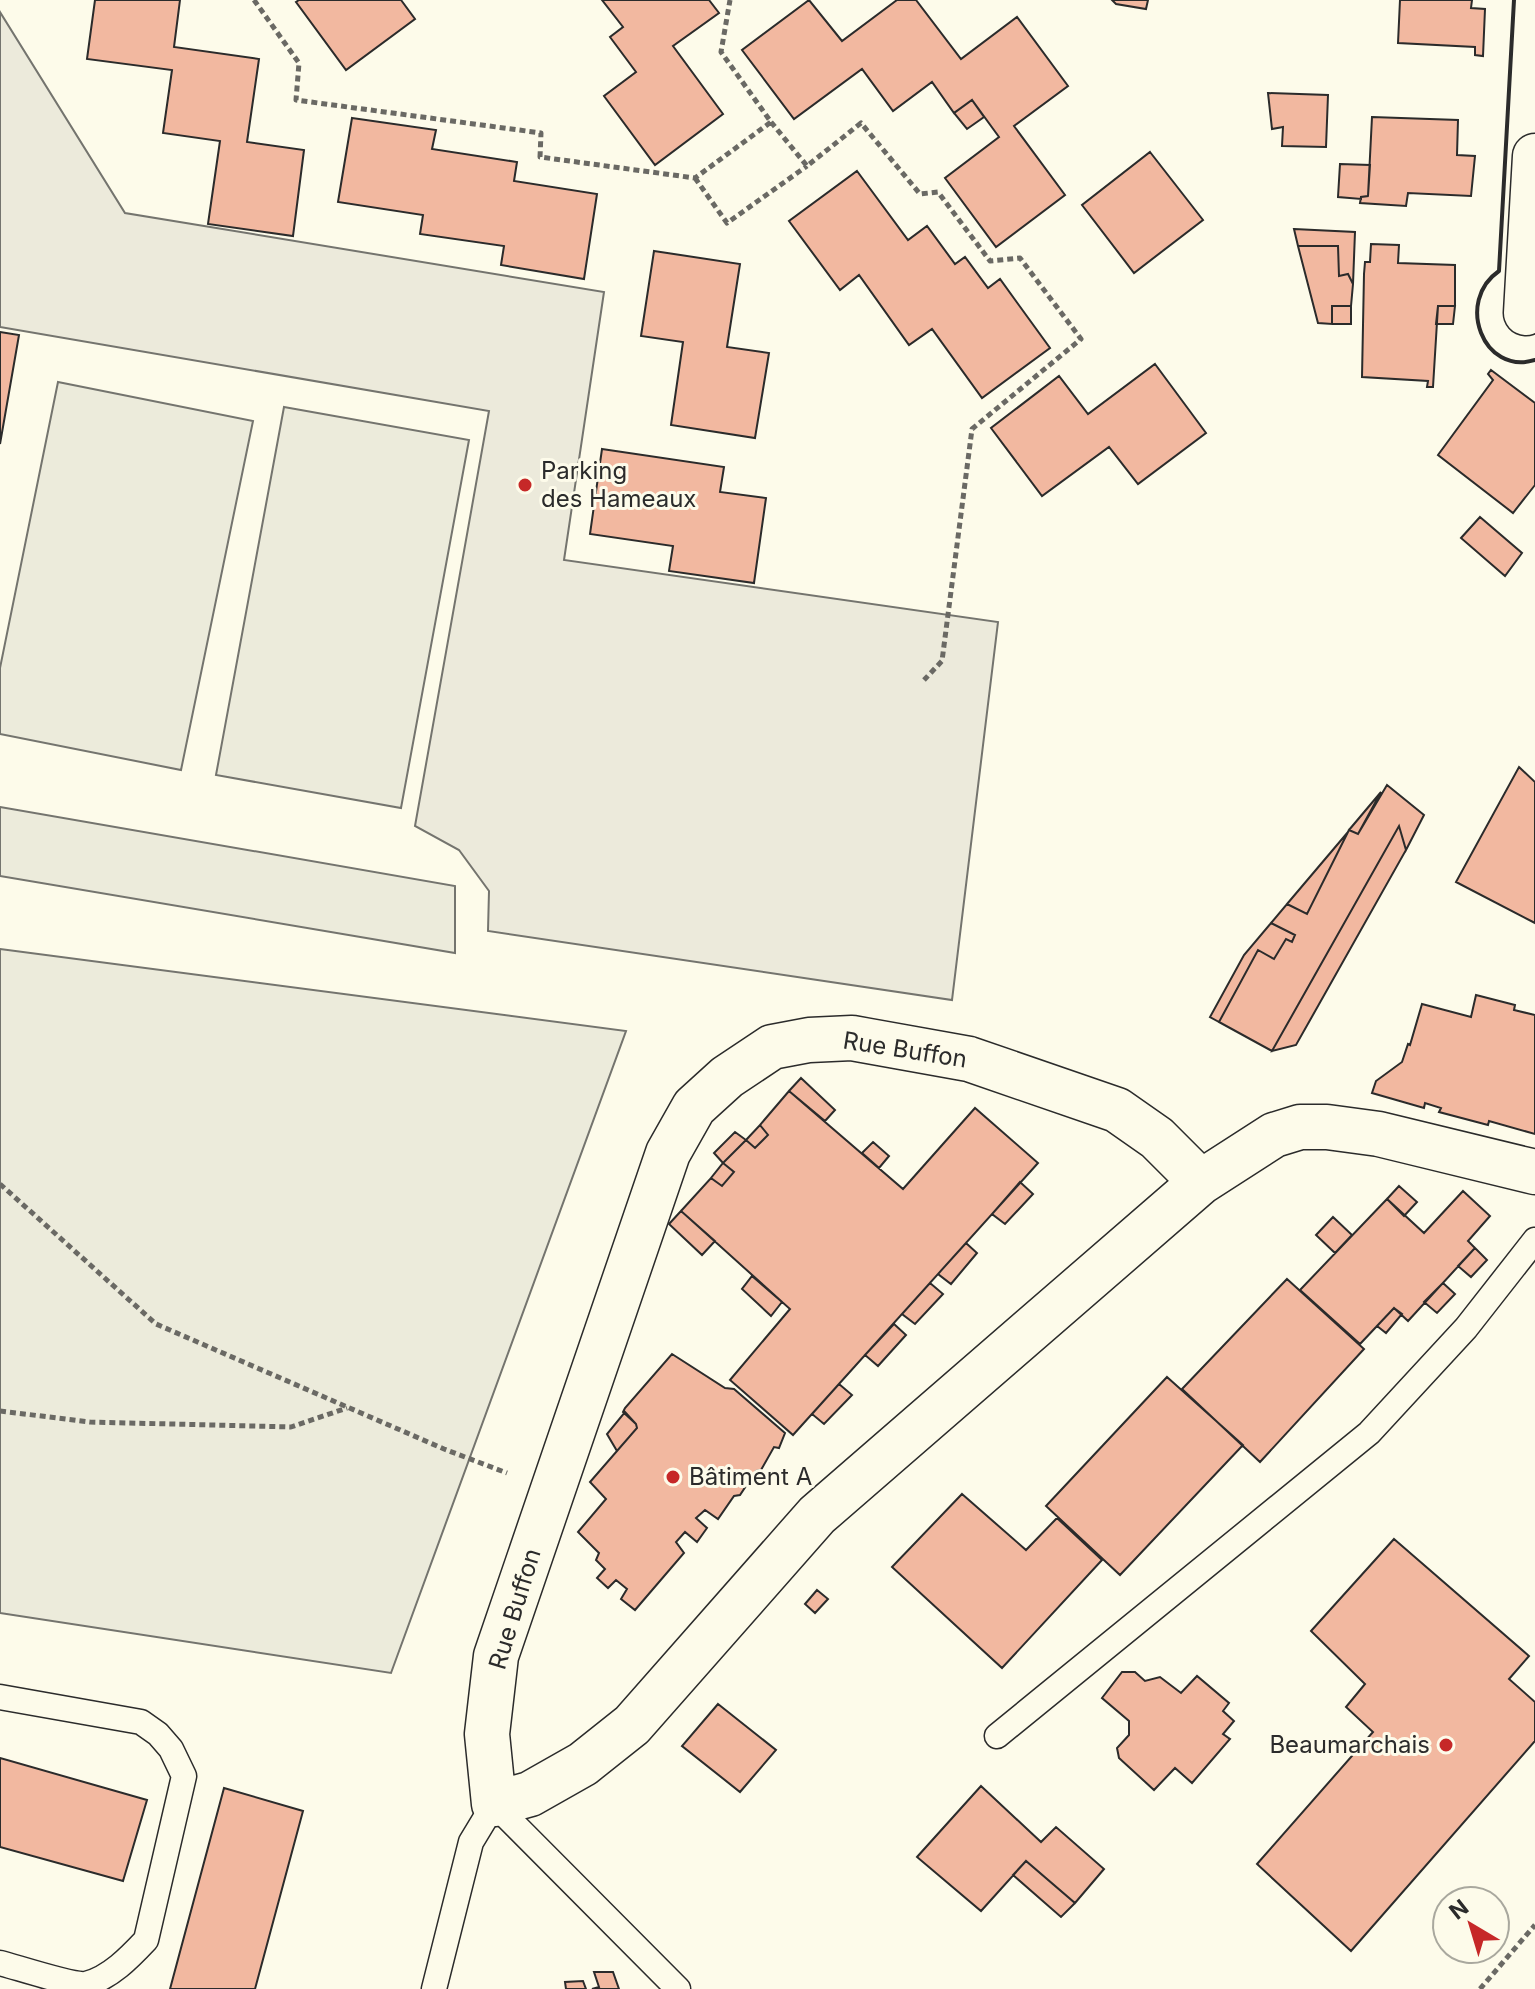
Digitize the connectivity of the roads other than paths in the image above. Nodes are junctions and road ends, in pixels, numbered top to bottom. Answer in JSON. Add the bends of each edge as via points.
{"nodes":[{"id":1,"x":1535,"y":156,"type":"edge"},
{"id":2,"x":1526,"y":313,"type":"dead end"},
{"id":3,"x":1535,"y":1172,"type":"edge"},
{"id":4,"x":1201,"y":1182,"type":"junction"},
{"id":5,"x":1535,"y":1240,"type":"edge"},
{"id":6,"x":0,"y":1697,"type":"edge"},
{"id":7,"x":997,"y":1736,"type":"dead end"},
{"id":8,"x":494,"y":1804,"type":"junction"},
{"id":9,"x":0,"y":1963,"type":"edge"},
{"id":10,"x":434,"y":1989,"type":"edge"},
{"id":11,"x":678,"y":1989,"type":"edge"}],
"edges":[{"from":1,"to":2,"type":"street"},
{"from":3,"to":4,"type":"street","via":[[1379,1134],[1300,1127],[1274,1135]]},
{"from":4,"to":8,"type":"street","via":[[817,1515],[632,1725],[583,1764],[530,1794]]},
{"from":4,"to":8,"type":"street","name":"Rue Buffon","via":[[1157,1138],[1117,1110],[969,1059],[852,1038],[809,1040],[772,1047],[727,1077],[694,1107],[668,1153],[496,1656],[487,1734]]},
{"from":5,"to":7,"type":"lane","via":[[1466,1328],[1369,1433]]},
{"from":6,"to":9,"type":"lane","via":[[141,1722],[171,1749],[184,1776],[146,1940],[128,1959],[83,1985]]},
{"from":8,"to":10,"type":"lane","via":[[471,1842]]},
{"from":8,"to":11,"type":"lane"}]}
